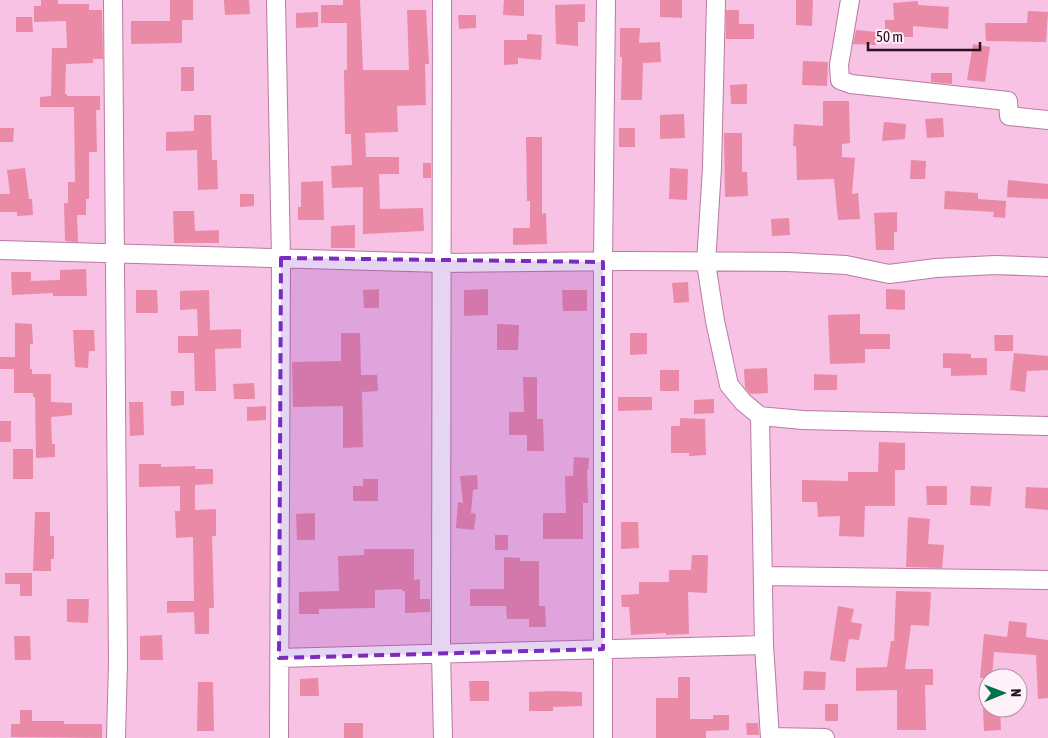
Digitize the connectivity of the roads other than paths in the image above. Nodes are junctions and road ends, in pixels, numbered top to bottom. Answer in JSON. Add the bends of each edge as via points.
{"nodes":[{"id":1,"x":113,"y":0,"type":"edge"},
{"id":2,"x":276,"y":0,"type":"edge"},
{"id":3,"x":442,"y":0,"type":"edge"},
{"id":4,"x":606,"y":0,"type":"edge"},
{"id":5,"x":716,"y":0,"type":"edge"},
{"id":6,"x":850,"y":0,"type":"edge"},
{"id":7,"x":1048,"y":120,"type":"edge"},
{"id":8,"x":0,"y":250,"type":"edge"},
{"id":9,"x":115,"y":254,"type":"junction"},
{"id":10,"x":281,"y":258,"type":"junction"},
{"id":11,"x":604,"y":262,"type":"junction"},
{"id":12,"x":442,"y":263,"type":"junction"},
{"id":13,"x":706,"y":263,"type":"junction"},
{"id":14,"x":1048,"y":267,"type":"edge"},
{"id":15,"x":760,"y":416,"type":"junction"},
{"id":16,"x":1048,"y":426,"type":"edge"},
{"id":17,"x":763,"y":576,"type":"junction"},
{"id":18,"x":1048,"y":580,"type":"edge"},
{"id":19,"x":764,"y":645,"type":"junction"},
{"id":20,"x":603,"y":649,"type":"junction"},
{"id":21,"x":441,"y":653,"type":"junction"},
{"id":22,"x":279,"y":658,"type":"junction"},
{"id":23,"x":116,"y":738,"type":"edge"},
{"id":24,"x":279,"y":738,"type":"edge"},
{"id":25,"x":443,"y":738,"type":"edge"},
{"id":26,"x":603,"y":738,"type":"edge"},
{"id":27,"x":770,"y":738,"type":"edge"},
{"id":28,"x":825,"y":738,"type":"edge"}],
"edges":[{"from":1,"to":9,"type":"street"},
{"from":2,"to":10,"type":"street"},
{"from":3,"to":12,"type":"street"},
{"from":4,"to":11,"type":"street"},
{"from":5,"to":13,"type":"street"},
{"from":6,"to":7,"type":"street","via":[[839,65],[840,80],[851,84],[1008,101],[1009,116]]},
{"from":8,"to":9,"type":"street"},
{"from":9,"to":10,"type":"street"},
{"from":9,"to":23,"type":"street"},
{"from":10,"to":12,"type":"street"},
{"from":10,"to":22,"type":"street"},
{"from":11,"to":12,"type":"street"},
{"from":11,"to":13,"type":"street"},
{"from":11,"to":20,"type":"street"},
{"from":12,"to":21,"type":"street"},
{"from":13,"to":14,"type":"street","via":[[846,264],[889,274],[975,266]]},
{"from":13,"to":15,"type":"street","via":[[729,385]]},
{"from":15,"to":16,"type":"street","via":[[803,420]]},
{"from":15,"to":17,"type":"street"},
{"from":17,"to":18,"type":"street"},
{"from":17,"to":19,"type":"street"},
{"from":19,"to":20,"type":"street"},
{"from":19,"to":27,"type":"street"},
{"from":20,"to":21,"type":"street"},
{"from":20,"to":26,"type":"street"},
{"from":21,"to":22,"type":"street"},
{"from":21,"to":25,"type":"street"},
{"from":22,"to":24,"type":"street"},
{"from":27,"to":28,"type":"street"}]}
